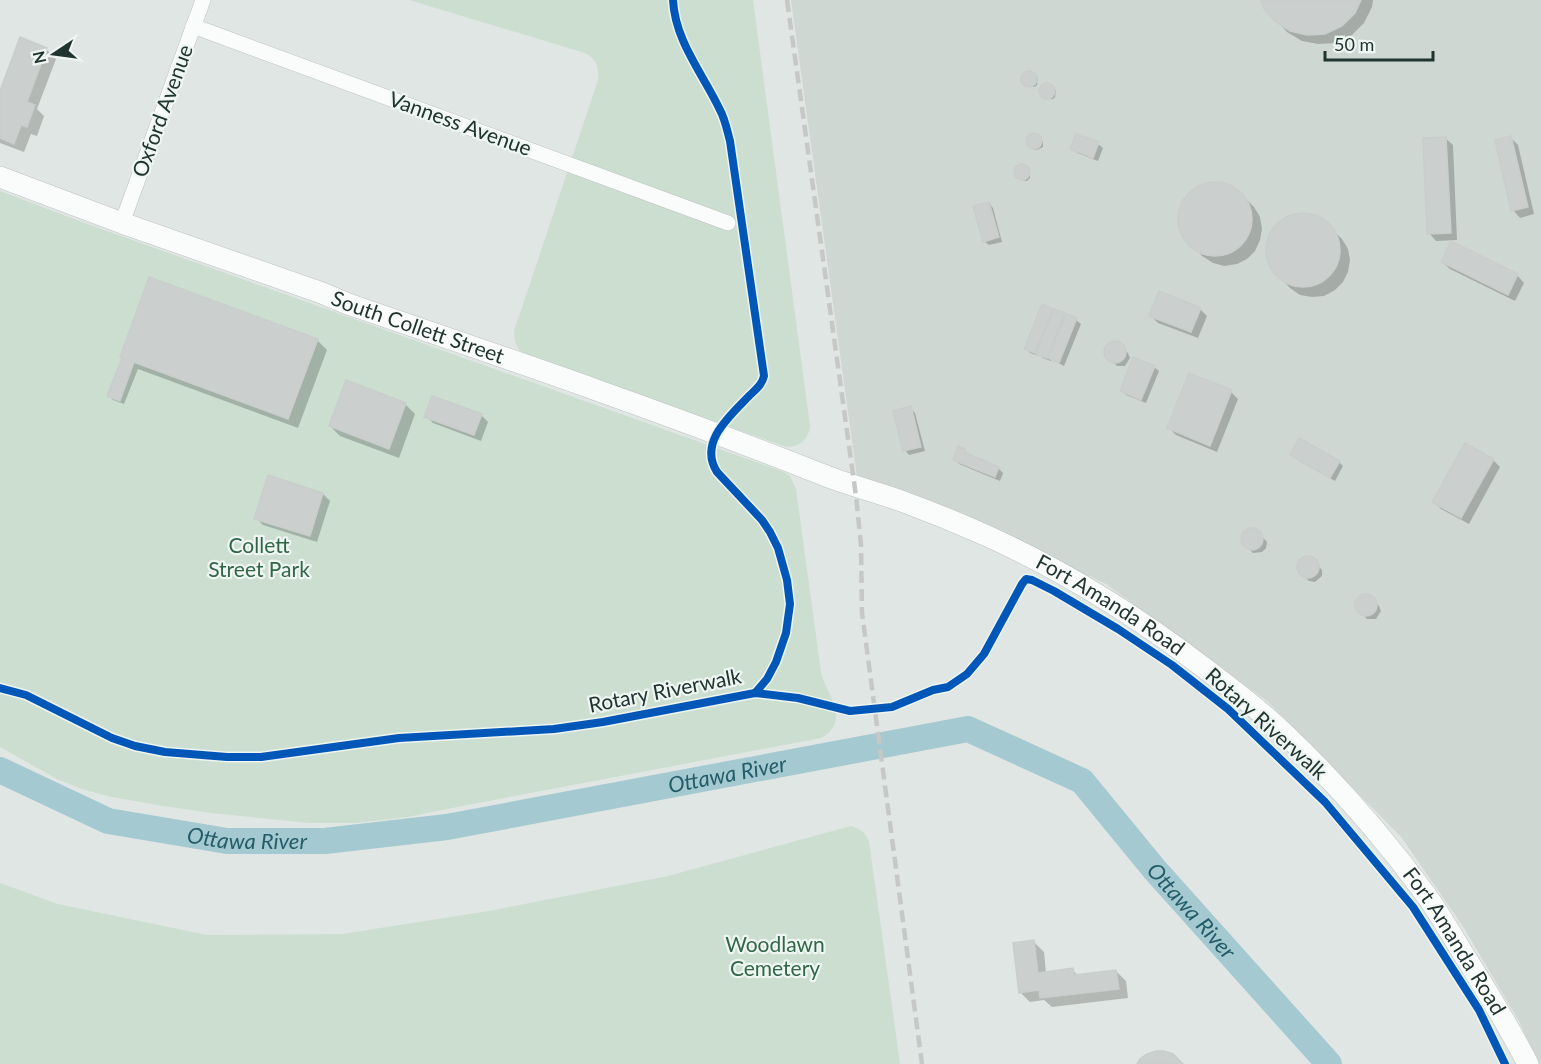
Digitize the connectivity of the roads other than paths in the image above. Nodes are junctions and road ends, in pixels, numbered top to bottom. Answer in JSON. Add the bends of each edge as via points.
{"nodes":[{"id":1,"x":203,"y":0,"type":"edge"},
{"id":2,"x":194,"y":26,"type":"junction"},
{"id":3,"x":0,"y":177,"type":"edge"},
{"id":4,"x":122,"y":223,"type":"junction"},
{"id":5,"x":728,"y":223,"type":"dead end"},
{"id":6,"x":836,"y":480,"type":"joint"},
{"id":7,"x":1528,"y":1064,"type":"edge"}],
"edges":[{"from":1,"to":2,"type":"street","name":"Oxford Avenue"},
{"from":2,"to":4,"type":"street","name":"Oxford Avenue"},
{"from":2,"to":5,"type":"street","name":"Vanness Avenue"},
{"from":3,"to":4,"type":"street","name":"South Collett Street"},
{"from":4,"to":6,"type":"street","name":"South Collett Street","via":[[521,363]]},
{"from":6,"to":7,"type":"street","name":"Fort Amanda Road","via":[[903,501],[985,535],[1063,575],[1123,609],[1237,693],[1301,750],[1392,852],[1427,897]]}]}
